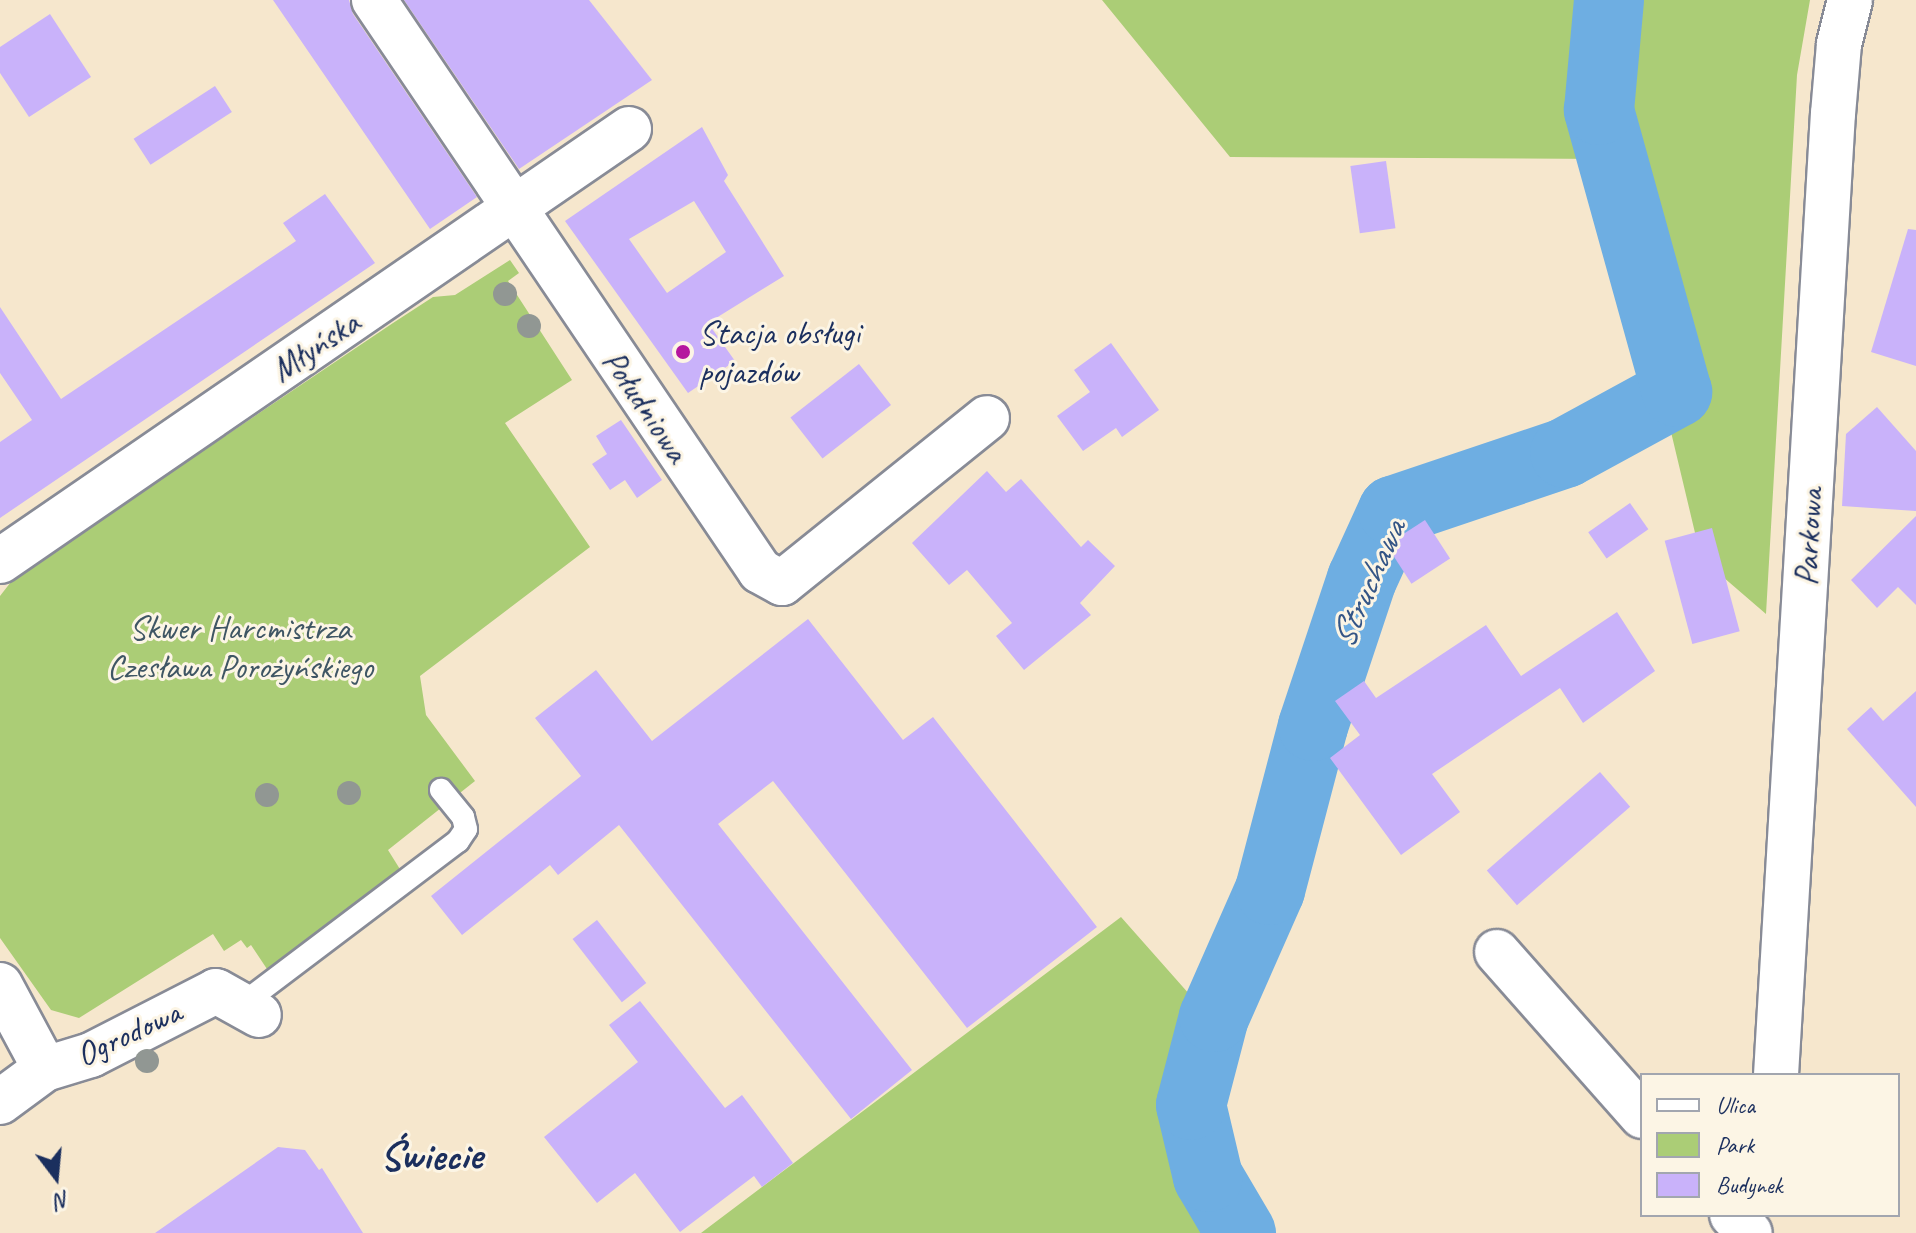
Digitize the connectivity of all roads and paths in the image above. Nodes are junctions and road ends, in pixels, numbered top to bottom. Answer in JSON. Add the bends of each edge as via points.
{"nodes":[{"id":1,"x":374,"y":0,"type":"edge"},
{"id":2,"x":1850,"y":0,"type":"edge"},
{"id":3,"x":629,"y":129,"type":"dead end"},
{"id":4,"x":516,"y":211,"type":"junction"},
{"id":5,"x":987,"y":418,"type":"dead end"},
{"id":6,"x":0,"y":561,"type":"edge"},
{"id":7,"x":441,"y":790,"type":"dead end"},
{"id":8,"x":1497,"y":952,"type":"dead end"},
{"id":9,"x":0,"y":985,"type":"edge"},
{"id":10,"x":250,"y":1010,"type":"joint"},
{"id":11,"x":45,"y":1069,"type":"junction"},
{"id":12,"x":1776,"y":1073,"type":"edge"},
{"id":13,"x":0,"y":1102,"type":"edge"},
{"id":14,"x":1640,"y":1114,"type":"edge"},
{"id":15,"x":1734,"y":1217,"type":"edge"},
{"id":16,"x":1750,"y":1233,"type":"edge"}],
"edges":[{"from":1,"to":4,"type":"street","name":"Południowa"},
{"from":2,"to":12,"type":"street","name":"Parkowa","via":[[1833,114]]},
{"from":3,"to":4,"type":"street","name":"Młyńska"},
{"from":4,"to":5,"type":"street","name":"Południowa","via":[[760,571],[782,583]]},
{"from":4,"to":6,"type":"street","name":"Młyńska"},
{"from":7,"to":10,"type":"lane","via":[[463,817],[466,829],[458,841]]},
{"from":8,"to":14,"type":"street"},
{"from":9,"to":11,"type":"street"},
{"from":10,"to":11,"type":"street","name":"Ogrodowa","via":[[216,991],[91,1055]]},
{"from":11,"to":13,"type":"street","name":"Ogrodowa"},
{"from":15,"to":16,"type":"street"}]}
